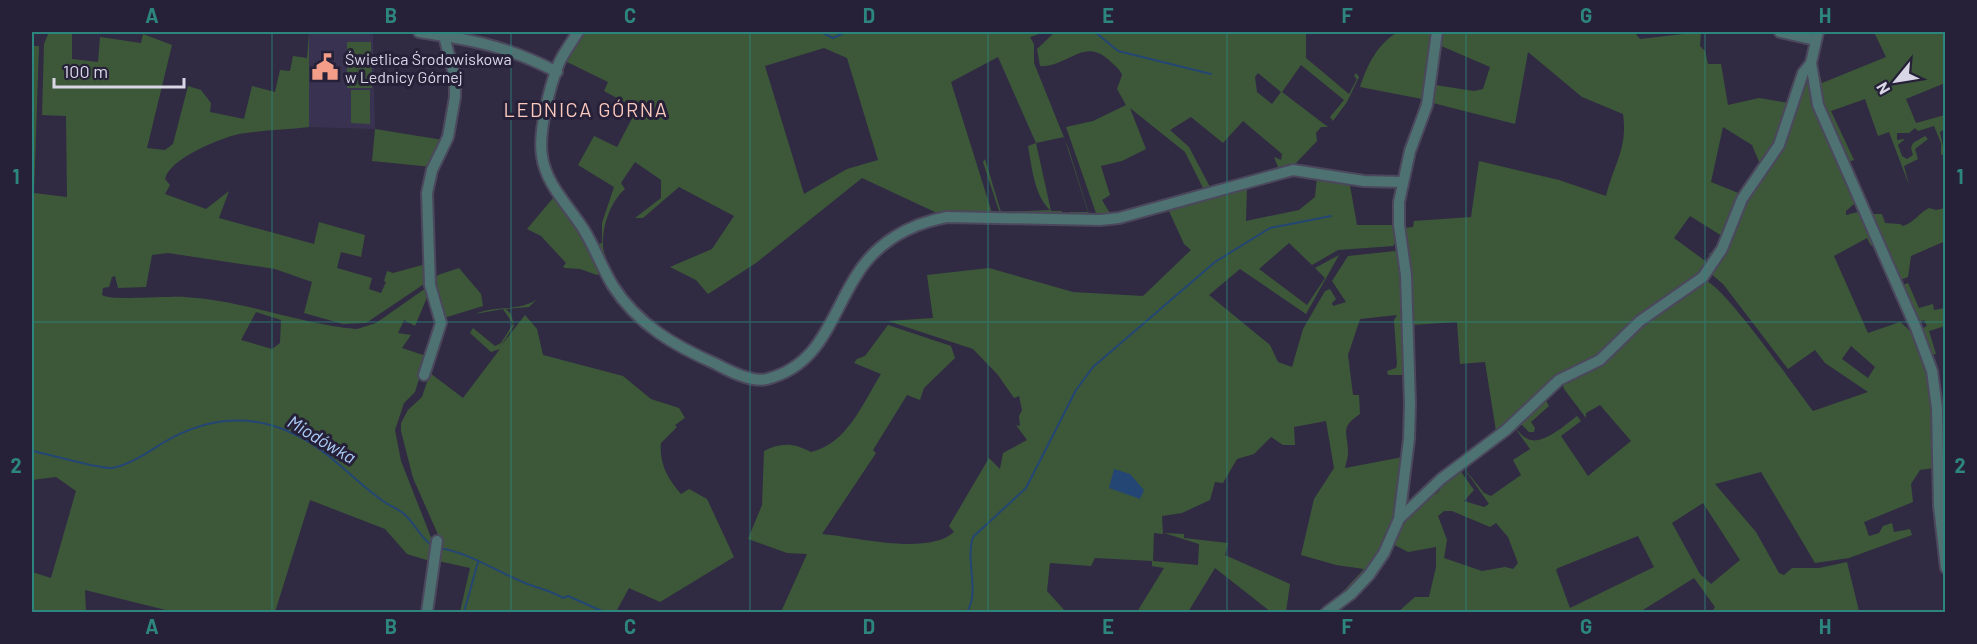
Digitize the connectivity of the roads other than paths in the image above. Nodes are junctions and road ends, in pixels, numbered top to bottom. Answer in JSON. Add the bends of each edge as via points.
{"nodes":[{"id":1,"x":419,"y":32,"type":"edge"},
{"id":2,"x":578,"y":32,"type":"edge"},
{"id":3,"x":1437,"y":32,"type":"edge"},
{"id":4,"x":1780,"y":32,"type":"edge"},
{"id":5,"x":444,"y":36,"type":"junction"},
{"id":6,"x":1816,"y":36,"type":"edge"},
{"id":7,"x":1811,"y":63,"type":"junction"},
{"id":8,"x":557,"y":72,"type":"junction"},
{"id":9,"x":1402,"y":182,"type":"junction"},
{"id":10,"x":424,"y":375,"type":"dead end"},
{"id":11,"x":1399,"y":519,"type":"junction"},
{"id":12,"x":437,"y":541,"type":"dead end"},
{"id":13,"x":1946,"y":568,"type":"edge"},
{"id":14,"x":427,"y":612,"type":"edge"},
{"id":15,"x":1327,"y":612,"type":"edge"}],
"edges":[{"from":1,"to":5,"type":"street"},
{"from":2,"to":8,"type":"street"},
{"from":3,"to":9,"type":"street","via":[[1427,105]]},
{"from":4,"to":6,"type":"street"},
{"from":5,"to":8,"type":"street","via":[[489,43]]},
{"from":5,"to":10,"type":"street","via":[[455,98],[448,137],[432,170],[427,194],[430,285],[441,323]]},
{"from":6,"to":7,"type":"street"},
{"from":7,"to":11,"type":"street","via":[[1803,73],[1779,145],[1742,200],[1722,249],[1703,277],[1640,321],[1600,360],[1559,380]]},
{"from":7,"to":13,"type":"street","via":[[1818,105],[1932,371]]},
{"from":8,"to":9,"type":"street","via":[[541,138],[543,164],[614,286],[634,313],[677,346],[735,374],[766,380],[815,351],[855,277],[876,250],[892,237],[932,220],[1119,218],[1293,170],[1364,181]]},
{"from":9,"to":11,"type":"street","via":[[1399,225],[1406,275],[1410,404]]},
{"from":11,"to":15,"type":"street","via":[[1369,575]]},
{"from":12,"to":14,"type":"street"}]}
